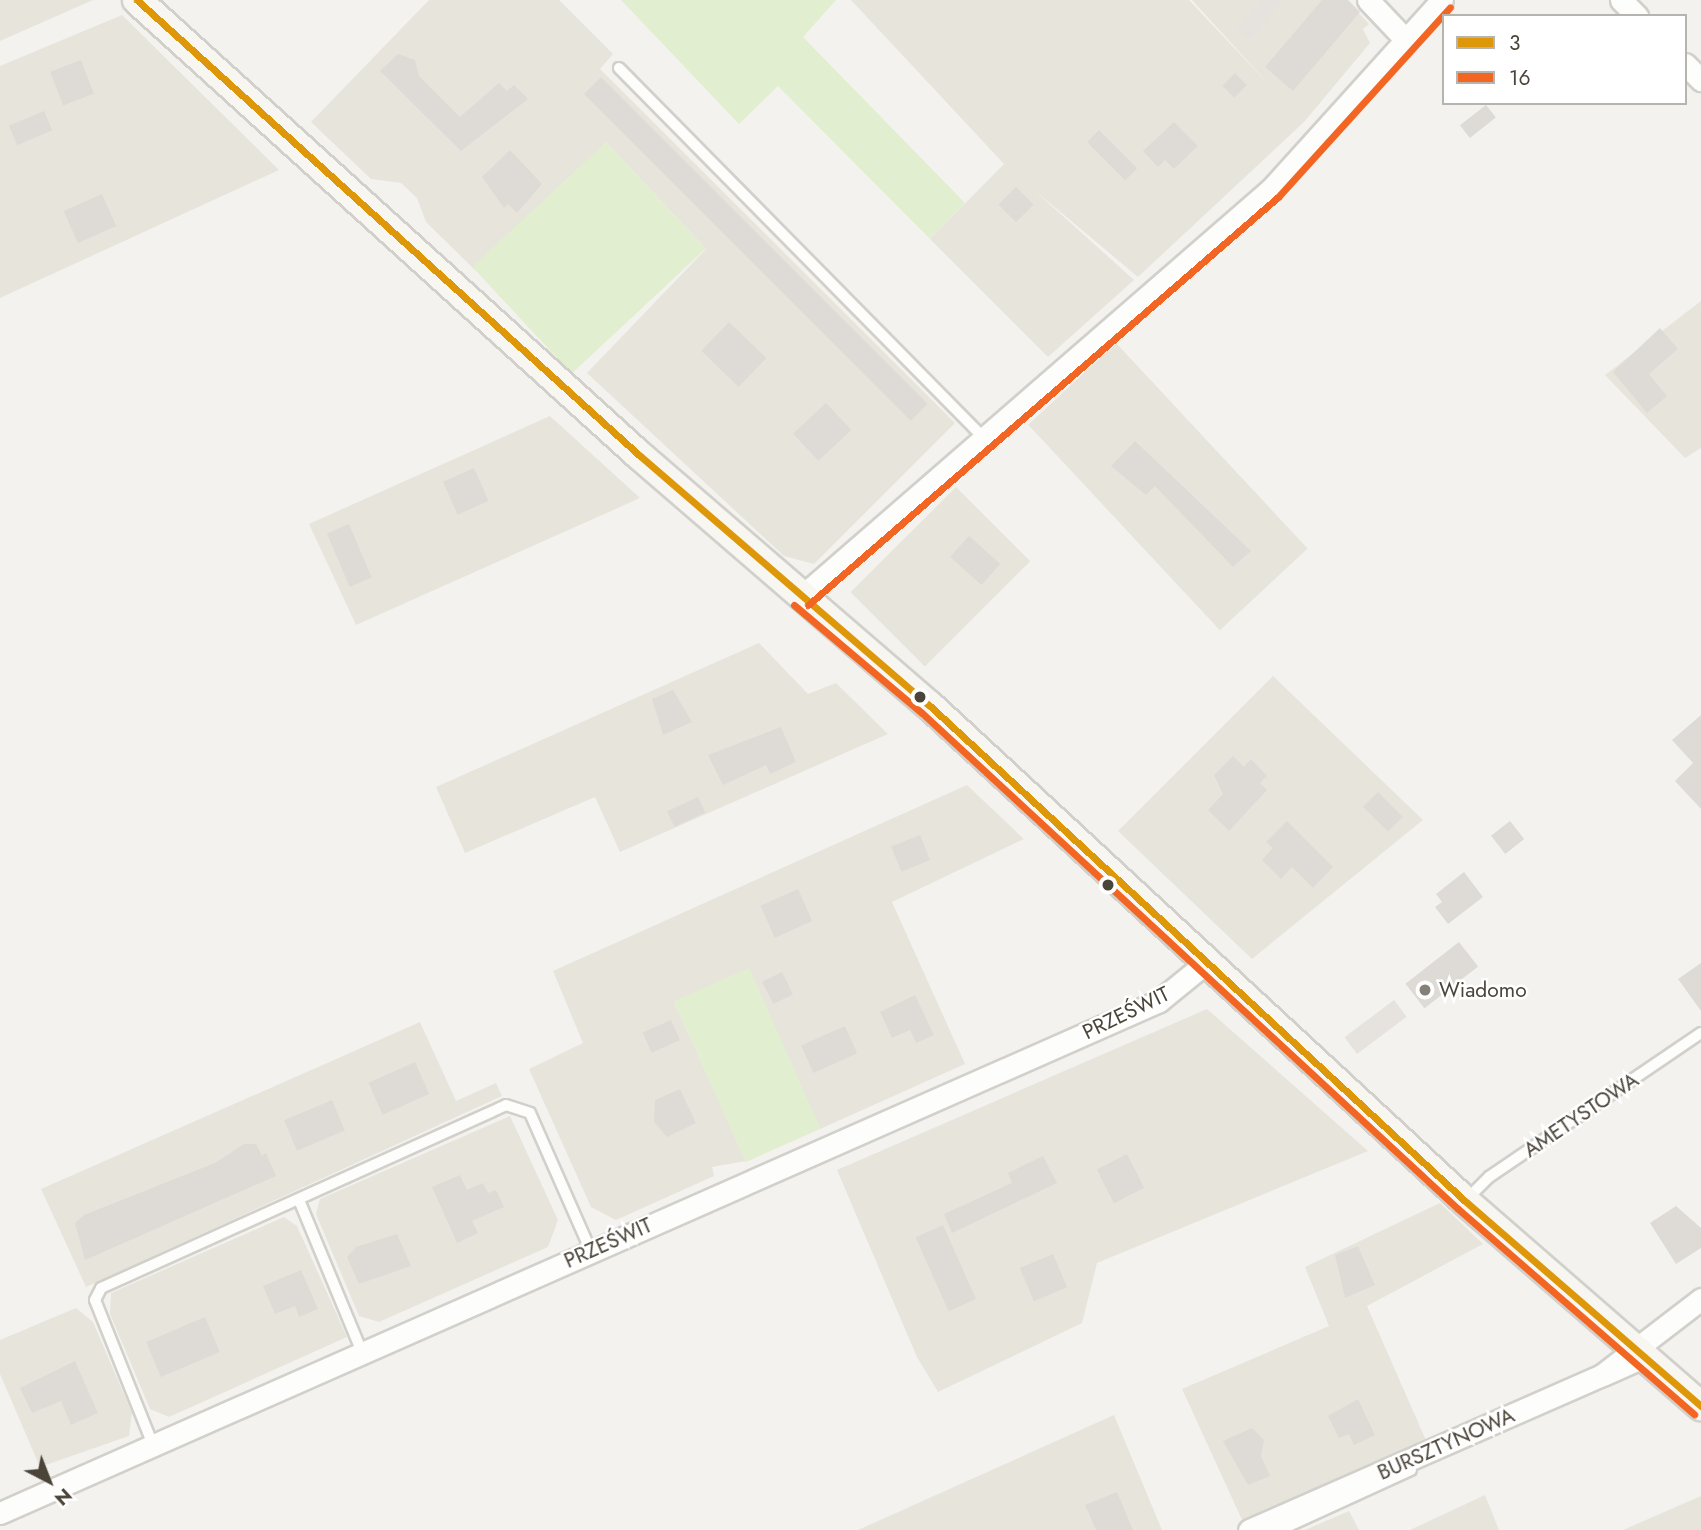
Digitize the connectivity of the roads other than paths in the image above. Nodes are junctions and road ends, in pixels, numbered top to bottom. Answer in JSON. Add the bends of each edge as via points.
{"nodes":[{"id":1,"x":137,"y":0,"type":"edge"},
{"id":2,"x":1368,"y":0,"type":"edge"},
{"id":3,"x":1442,"y":0,"type":"edge"},
{"id":4,"x":1621,"y":0,"type":"edge"},
{"id":5,"x":1635,"y":14,"type":"edge"},
{"id":6,"x":1405,"y":39,"type":"junction"},
{"id":7,"x":1687,"y":66,"type":"edge"},
{"id":8,"x":619,"y":68,"type":"dead end"},
{"id":9,"x":1701,"y":80,"type":"edge"},
{"id":10,"x":985,"y":439,"type":"junction"},
{"id":11,"x":801,"y":597,"type":"junction"},
{"id":12,"x":1208,"y":961,"type":"junction"},
{"id":13,"x":1701,"y":1033,"type":"edge"},
{"id":14,"x":299,"y":1200,"type":"junction"},
{"id":15,"x":1465,"y":1201,"type":"junction"},
{"id":16,"x":591,"y":1251,"type":"junction"},
{"id":17,"x":1701,"y":1299,"type":"edge"},
{"id":18,"x":362,"y":1352,"type":"junction"},
{"id":19,"x":1642,"y":1354,"type":"junction"},
{"id":20,"x":1701,"y":1406,"type":"edge"},
{"id":21,"x":153,"y":1445,"type":"junction"},
{"id":22,"x":0,"y":1513,"type":"edge"},
{"id":23,"x":1249,"y":1530,"type":"edge"},
{"id":24,"x":1280,"y":1530,"type":"edge"}],
"edges":[{"from":1,"to":11,"type":"street"},
{"from":2,"to":6,"type":"street"},
{"from":3,"to":6,"type":"street"},
{"from":4,"to":5,"type":"street"},
{"from":6,"to":10,"type":"street","via":[[1271,188]]},
{"from":7,"to":9,"type":"street"},
{"from":8,"to":10,"type":"lane"},
{"from":10,"to":11,"type":"street"},
{"from":11,"to":12,"type":"street"},
{"from":12,"to":15,"type":"street"},
{"from":12,"to":16,"type":"street","name":"PRZEŚWIT","via":[[1159,1002]]},
{"from":13,"to":15,"type":"lane","name":"AMETYSTOWA","via":[[1489,1177]]},
{"from":14,"to":16,"type":"lane","via":[[515,1104],[530,1113]]},
{"from":14,"to":18,"type":"lane"},
{"from":14,"to":21,"type":"lane","via":[[96,1294]]},
{"from":15,"to":19,"type":"street"},
{"from":16,"to":18,"type":"street","name":"PRZEŚWIT"},
{"from":17,"to":19,"type":"street","name":"BURSZTYNOWA"},
{"from":18,"to":21,"type":"street","name":"PRZEŚWIT"},
{"from":19,"to":20,"type":"street"},
{"from":19,"to":23,"type":"street","name":"BURSZTYNOWA"},
{"from":19,"to":24,"type":"lane"},
{"from":21,"to":22,"type":"street","name":"PRZEŚWIT"}]}
